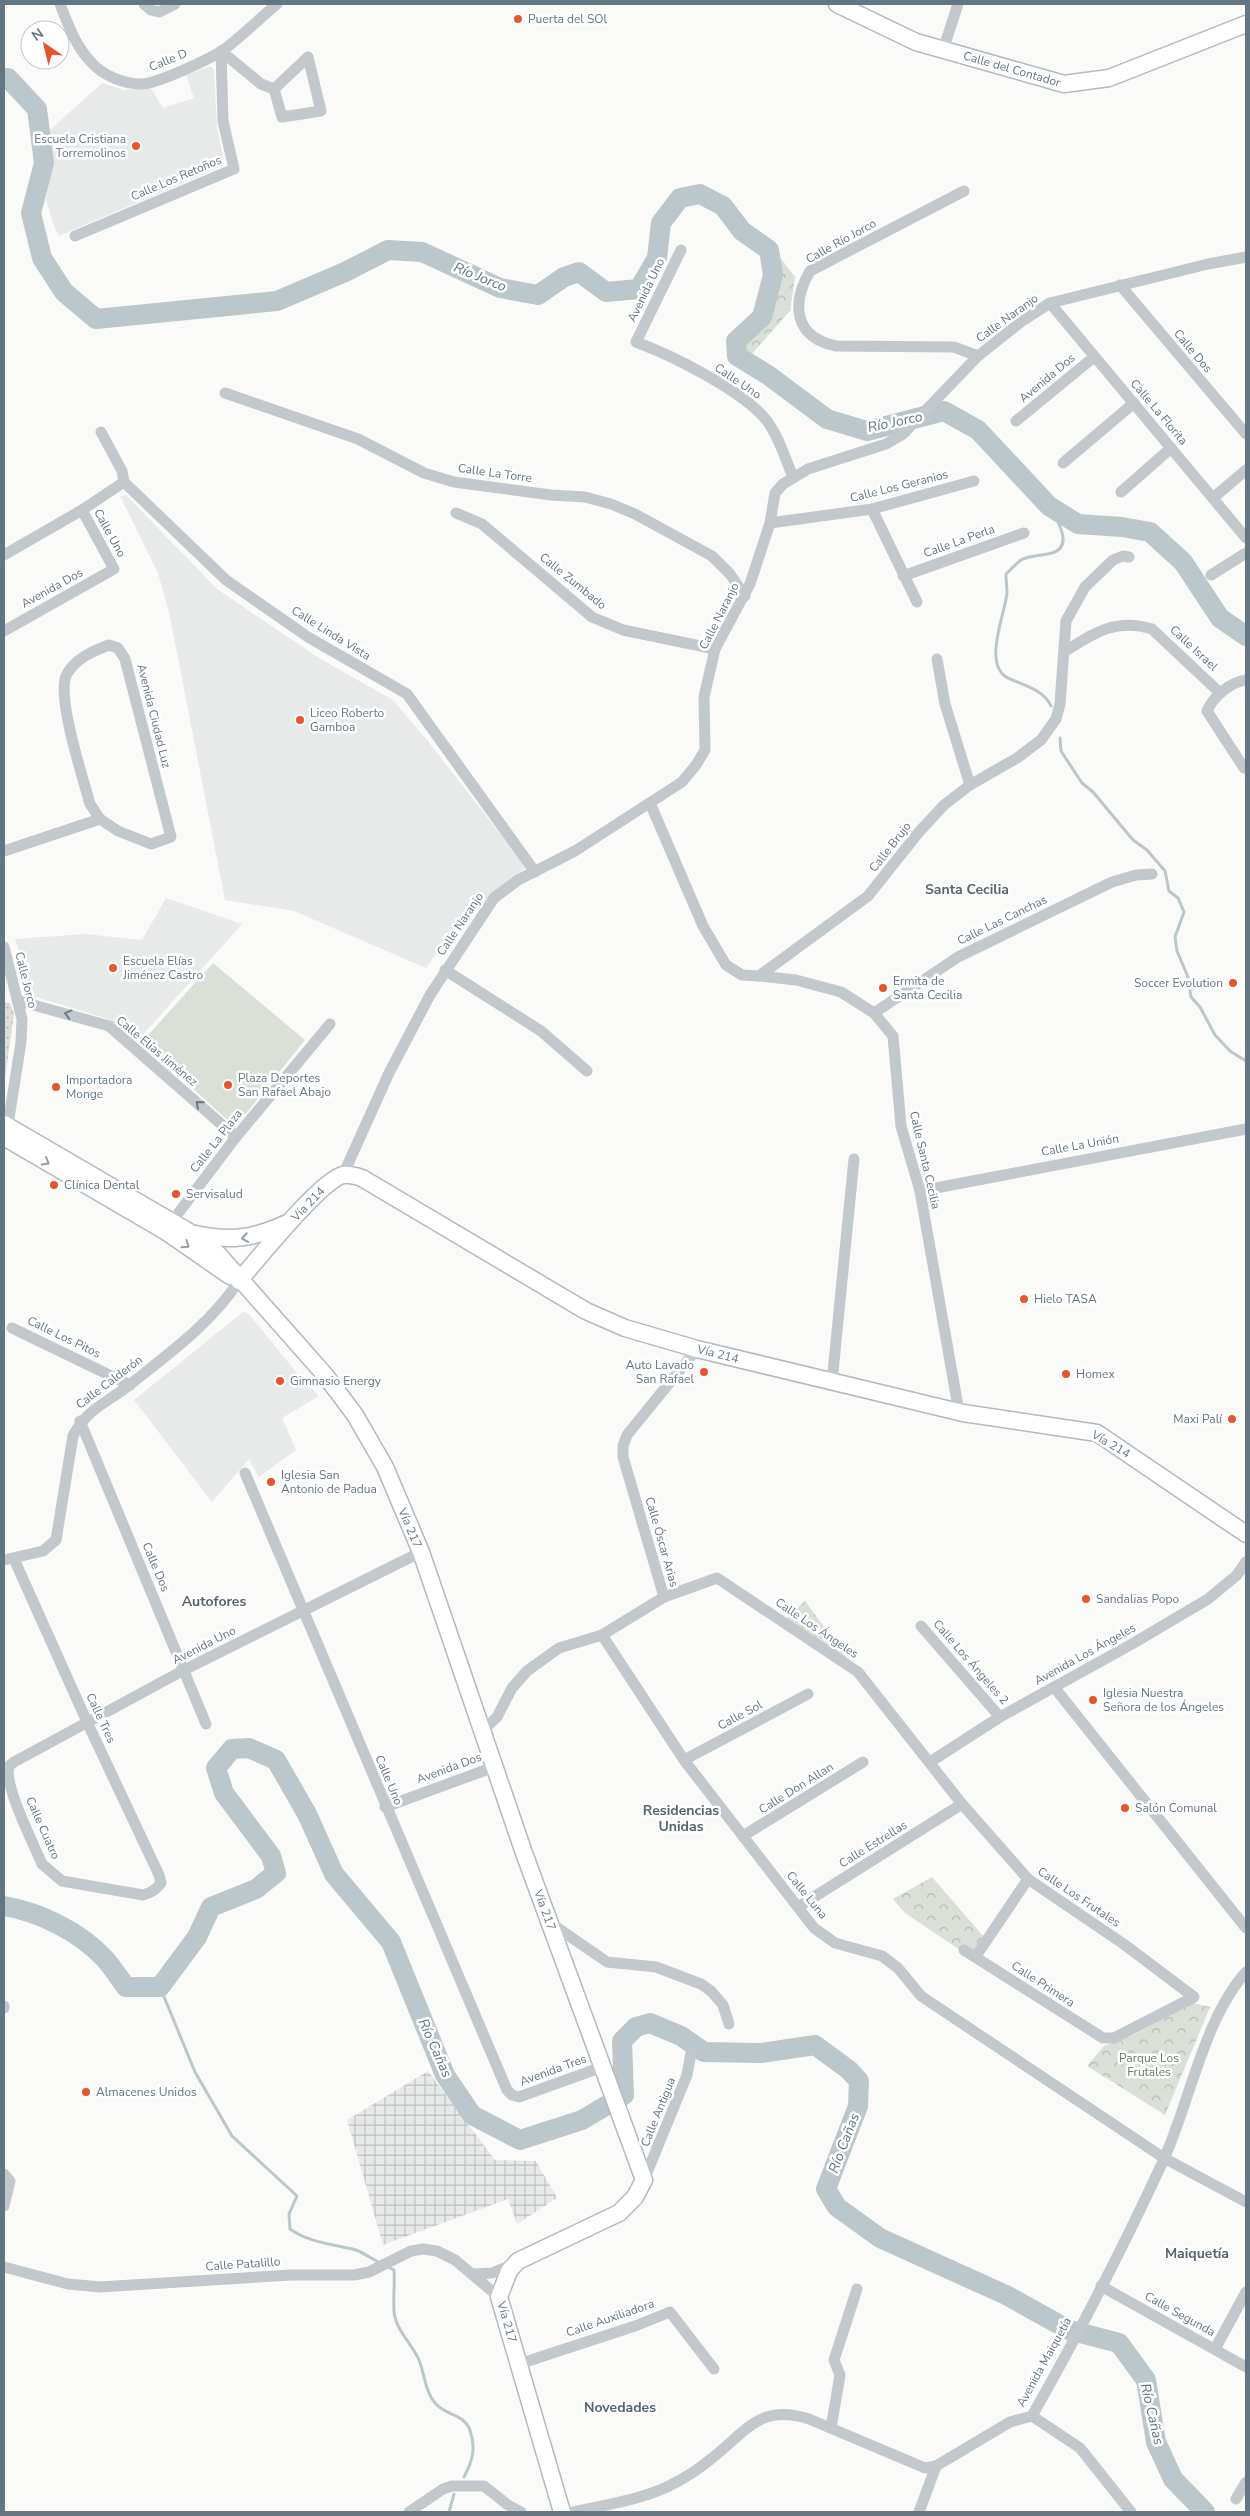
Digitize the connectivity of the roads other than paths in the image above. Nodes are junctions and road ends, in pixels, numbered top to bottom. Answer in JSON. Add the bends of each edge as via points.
{"nodes":[{"id":1,"x":60,"y":4,"type":"edge"},
{"id":2,"x":144,"y":4,"type":"edge"},
{"id":3,"x":175,"y":4,"type":"edge"},
{"id":4,"x":277,"y":4,"type":"edge"},
{"id":5,"x":837,"y":4,"type":"edge"},
{"id":6,"x":958,"y":4,"type":"edge"},
{"id":7,"x":1246,"y":24,"type":"edge"},
{"id":8,"x":943,"y":50,"type":"junction"},
{"id":9,"x":221,"y":51,"type":"junction"},
{"id":10,"x":274,"y":89,"type":"junction"},
{"id":11,"x":964,"y":191,"type":"dead end"},
{"id":12,"x":75,"y":236,"type":"dead end"},
{"id":13,"x":681,"y":250,"type":"dead end"},
{"id":14,"x":1246,"y":257,"type":"edge"},
{"id":15,"x":1120,"y":285,"type":"junction"},
{"id":16,"x":1050,"y":304,"type":"junction"},
{"id":17,"x":636,"y":342,"type":"joint"},
{"id":18,"x":978,"y":356,"type":"junction"},
{"id":19,"x":1094,"y":356,"type":"junction"},
{"id":20,"x":225,"y":394,"type":"dead end"},
{"id":21,"x":1134,"y":404,"type":"junction"},
{"id":22,"x":1016,"y":421,"type":"dead end"},
{"id":23,"x":101,"y":432,"type":"dead end"},
{"id":24,"x":1246,"y":434,"type":"edge"},
{"id":25,"x":1171,"y":448,"type":"junction"},
{"id":26,"x":1063,"y":463,"type":"dead end"},
{"id":27,"x":1246,"y":470,"type":"edge"},
{"id":28,"x":793,"y":476,"type":"junction"},
{"id":29,"x":974,"y":481,"type":"dead end"},
{"id":30,"x":124,"y":482,"type":"junction"},
{"id":31,"x":1121,"y":492,"type":"dead end"},
{"id":32,"x":1213,"y":498,"type":"junction"},
{"id":33,"x":872,"y":509,"type":"junction"},
{"id":34,"x":82,"y":510,"type":"junction"},
{"id":35,"x":456,"y":513,"type":"dead end"},
{"id":36,"x":770,"y":523,"type":"junction"},
{"id":37,"x":1024,"y":533,"type":"dead end"},
{"id":38,"x":1246,"y":538,"type":"edge"},
{"id":39,"x":1246,"y":552,"type":"edge"},
{"id":40,"x":4,"y":555,"type":"edge"},
{"id":41,"x":1129,"y":557,"type":"dead end"},
{"id":42,"x":114,"y":569,"type":"joint"},
{"id":43,"x":1210,"y":575,"type":"dead end"},
{"id":44,"x":903,"y":576,"type":"junction"},
{"id":45,"x":745,"y":596,"type":"junction"},
{"id":46,"x":917,"y":602,"type":"dead end"},
{"id":47,"x":4,"y":631,"type":"edge"},
{"id":48,"x":715,"y":649,"type":"junction"},
{"id":49,"x":1064,"y":652,"type":"junction"},
{"id":50,"x":937,"y":659,"type":"dead end"},
{"id":51,"x":1246,"y":680,"type":"edge"},
{"id":52,"x":1220,"y":693,"type":"junction"},
{"id":53,"x":1244,"y":768,"type":"dead end"},
{"id":54,"x":970,"y":785,"type":"junction"},
{"id":55,"x":650,"y":804,"type":"junction"},
{"id":56,"x":100,"y":819,"type":"junction"},
{"id":57,"x":4,"y":850,"type":"edge"},
{"id":58,"x":535,"y":872,"type":"junction"},
{"id":59,"x":1152,"y":874,"type":"dead end"},
{"id":60,"x":4,"y":947,"type":"edge"},
{"id":61,"x":445,"y":970,"type":"junction"},
{"id":62,"x":759,"y":976,"type":"junction"},
{"id":63,"x":19,"y":1001,"type":"junction"},
{"id":64,"x":874,"y":1013,"type":"junction"},
{"id":65,"x":330,"y":1024,"type":"dead end"},
{"id":66,"x":587,"y":1071,"type":"dead end"},
{"id":67,"x":1246,"y":1129,"type":"edge"},
{"id":68,"x":5,"y":1131,"type":"edge"},
{"id":69,"x":236,"y":1137,"type":"junction"},
{"id":70,"x":854,"y":1159,"type":"dead end"},
{"id":71,"x":344,"y":1175,"type":"junction"},
{"id":72,"x":920,"y":1191,"type":"junction"},
{"id":73,"x":291,"y":1221,"type":"junction"},
{"id":74,"x":169,"y":1226,"type":"junction"},
{"id":75,"x":191,"y":1233,"type":"junction"},
{"id":76,"x":239,"y":1280,"type":"junction"},
{"id":77,"x":12,"y":1328,"type":"dead end"},
{"id":78,"x":697,"y":1349,"type":"junction"},
{"id":79,"x":832,"y":1382,"type":"junction"},
{"id":80,"x":130,"y":1385,"type":"junction"},
{"id":81,"x":959,"y":1412,"type":"junction"},
{"id":82,"x":80,"y":1421,"type":"junction"},
{"id":83,"x":245,"y":1473,"type":"dead end"},
{"id":84,"x":1246,"y":1534,"type":"edge"},
{"id":85,"x":421,"y":1552,"type":"junction"},
{"id":86,"x":9,"y":1559,"type":"edge"},
{"id":87,"x":1246,"y":1562,"type":"edge"},
{"id":88,"x":664,"y":1597,"type":"junction"},
{"id":89,"x":302,"y":1610,"type":"junction"},
{"id":90,"x":921,"y":1626,"type":"dead end"},
{"id":91,"x":602,"y":1634,"type":"junction"},
{"id":92,"x":184,"y":1670,"type":"junction"},
{"id":93,"x":1054,"y":1687,"type":"junction"},
{"id":94,"x":808,"y":1694,"type":"dead end"},
{"id":95,"x":1000,"y":1716,"type":"junction"},
{"id":96,"x":88,"y":1724,"type":"junction"},
{"id":97,"x":206,"y":1724,"type":"dead end"},
{"id":98,"x":482,"y":1731,"type":"junction"},
{"id":99,"x":684,"y":1760,"type":"junction"},
{"id":100,"x":864,"y":1762,"type":"dead end"},
{"id":101,"x":930,"y":1762,"type":"junction"},
{"id":102,"x":494,"y":1767,"type":"junction"},
{"id":103,"x":7,"y":1771,"type":"joint"},
{"id":104,"x":962,"y":1804,"type":"junction"},
{"id":105,"x":385,"y":1807,"type":"junction"},
{"id":106,"x":743,"y":1836,"type":"junction"},
{"id":107,"x":1028,"y":1878,"type":"junction"},
{"id":108,"x":158,"y":1888,"type":"joint"},
{"id":109,"x":798,"y":1908,"type":"junction"},
{"id":110,"x":550,"y":1922,"type":"junction"},
{"id":111,"x":1246,"y":1928,"type":"edge"},
{"id":112,"x":964,"y":1950,"type":"dead end"},
{"id":113,"x":976,"y":1956,"type":"junction"},
{"id":114,"x":1246,"y":1972,"type":"edge"},
{"id":115,"x":729,"y":2024,"type":"dead end"},
{"id":116,"x":1109,"y":2039,"type":"joint"},
{"id":117,"x":692,"y":2053,"type":"dead end"},
{"id":118,"x":602,"y":2066,"type":"junction"},
{"id":119,"x":512,"y":2095,"type":"joint"},
{"id":120,"x":1164,"y":2158,"type":"junction"},
{"id":121,"x":4,"y":2174,"type":"edge"},
{"id":122,"x":644,"y":2180,"type":"junction"},
{"id":123,"x":1246,"y":2202,"type":"edge"},
{"id":124,"x":4,"y":2206,"type":"edge"},
{"id":125,"x":518,"y":2261,"type":"junction"},
{"id":126,"x":4,"y":2268,"type":"edge"},
{"id":127,"x":473,"y":2274,"type":"junction"},
{"id":128,"x":1101,"y":2286,"type":"junction"},
{"id":129,"x":857,"y":2289,"type":"dead end"},
{"id":130,"x":1246,"y":2292,"type":"edge"},
{"id":131,"x":499,"y":2297,"type":"junction"},
{"id":132,"x":1215,"y":2349,"type":"junction"},
{"id":133,"x":519,"y":2364,"type":"junction"},
{"id":134,"x":1246,"y":2367,"type":"edge"},
{"id":135,"x":714,"y":2369,"type":"dead end"},
{"id":136,"x":1032,"y":2416,"type":"junction"},
{"id":137,"x":831,"y":2428,"type":"junction"},
{"id":138,"x":936,"y":2466,"type":"junction"},
{"id":139,"x":1246,"y":2482,"type":"edge"},
{"id":140,"x":1236,"y":2499,"type":"dead end"},
{"id":141,"x":409,"y":2512,"type":"edge"},
{"id":142,"x":521,"y":2512,"type":"edge"},
{"id":143,"x":562,"y":2512,"type":"edge"},
{"id":144,"x":573,"y":2512,"type":"edge"},
{"id":145,"x":919,"y":2512,"type":"edge"},
{"id":146,"x":1131,"y":2512,"type":"edge"}],
"edges":[{"from":1,"to":9,"type":"street","name":"Calle D","via":[[81,50],[102,72],[122,81],[142,84],[175,74]]},
{"from":2,"to":3,"type":"street","via":[[159,12]]},
{"from":4,"to":9,"type":"street","name":"Calle D"},
{"from":5,"to":8,"type":"main road","name":"Calle del Contador","via":[[916,42]]},
{"from":6,"to":8,"type":"street"},
{"from":7,"to":8,"type":"main road","name":"Calle del Contador","via":[[1109,78],[1064,84]]},
{"from":9,"to":10,"type":"street","via":[[261,84]]},
{"from":9,"to":12,"type":"street","name":"Calle Los Retoños","via":[[223,121],[234,168]]},
{"from":10,"to":10,"type":"street","via":[[308,57],[321,112],[282,117]]},
{"from":11,"to":18,"type":"street","name":"Calle Río Jorco","via":[[810,271],[802,286],[798,312],[808,333],[822,343],[954,348]]},
{"from":13,"to":17,"type":"street","name":"Avenida Uno"},
{"from":14,"to":15,"type":"street","name":"Calle Naranjo"},
{"from":15,"to":16,"type":"street","name":"Calle Naranjo"},
{"from":15,"to":24,"type":"street","name":"Calle Dos"},
{"from":16,"to":18,"type":"street","name":"Calle Naranjo","via":[[1022,321]]},
{"from":16,"to":19,"type":"street","name":"Calle La Florita"},
{"from":17,"to":28,"type":"street","name":"Calle Uno","via":[[683,362],[759,411],[777,438]]},
{"from":18,"to":28,"type":"street","name":"Calle Naranjo","via":[[903,434],[886,444]]},
{"from":19,"to":21,"type":"street","name":"Calle La Florita"},
{"from":19,"to":22,"type":"street","name":"Avenida Dos"},
{"from":20,"to":45,"type":"street","name":"Calle La Torre","via":[[358,439],[424,473],[454,482],[585,497],[611,504],[712,556]]},
{"from":21,"to":25,"type":"street","name":"Calle La Florita"},
{"from":21,"to":26,"type":"street"},
{"from":23,"to":30,"type":"street","name":"Calle Linda Vista","via":[[122,471]]},
{"from":25,"to":31,"type":"street"},
{"from":25,"to":32,"type":"street","name":"Calle La Florita"},
{"from":27,"to":32,"type":"street"},
{"from":28,"to":36,"type":"street","name":"Calle Naranjo","via":[[775,493]]},
{"from":29,"to":33,"type":"street","name":"Calle Los Geranios"},
{"from":30,"to":34,"type":"street"},
{"from":30,"to":58,"type":"street","name":"Calle Linda Vista","via":[[226,580],[308,637],[407,694]]},
{"from":32,"to":38,"type":"street","name":"Calle La Florita"},
{"from":33,"to":36,"type":"street","name":"Calle Los Geranios"},
{"from":33,"to":44,"type":"street"},
{"from":34,"to":40,"type":"street"},
{"from":34,"to":42,"type":"street","name":"Calle Uno"},
{"from":35,"to":48,"type":"street","name":"Calle Zumbado","via":[[482,524],[592,617],[623,630]]},
{"from":36,"to":45,"type":"street","name":"Calle Naranjo"},
{"from":37,"to":44,"type":"street","name":"Calle La Perla"},
{"from":39,"to":43,"type":"street"},
{"from":41,"to":49,"type":"street","name":"Calle Brujo","via":[[1113,560],[1085,587],[1066,621]]},
{"from":42,"to":47,"type":"street","name":"Avenida Dos"},
{"from":44,"to":46,"type":"street"},
{"from":45,"to":48,"type":"street","name":"Calle Naranjo"},
{"from":48,"to":55,"type":"street","name":"Calle Naranjo","via":[[704,697],[705,750],[682,782]]},
{"from":49,"to":52,"type":"street","name":"Calle Israel","via":[[1101,630],[1137,624],[1152,629]]},
{"from":49,"to":54,"type":"street","name":"Calle Brujo","via":[[1060,704],[1050,728],[1034,747]]},
{"from":50,"to":54,"type":"street","via":[[945,704]]},
{"from":51,"to":52,"type":"street"},
{"from":52,"to":53,"type":"street","via":[[1208,714]]},
{"from":54,"to":62,"type":"street","name":"Calle Brujo","via":[[944,805],[868,896]]},
{"from":55,"to":58,"type":"street","name":"Calle Naranjo"},
{"from":55,"to":62,"type":"street","via":[[703,926],[726,965],[742,975]]},
{"from":56,"to":56,"type":"street","name":"Avenida Ciudad Luz","via":[[118,831],[151,844],[171,837],[125,659],[118,648],[109,645],[75,663],[66,677],[63,697],[90,804]]},
{"from":56,"to":57,"type":"street"},
{"from":58,"to":61,"type":"street","name":"Calle Naranjo","via":[[494,898]]},
{"from":59,"to":64,"type":"street","name":"Calle Las Canchas","via":[[1112,882],[958,957]]},
{"from":60,"to":63,"type":"street","name":"Calle Jorco"},
{"from":61,"to":66,"type":"street","via":[[541,1031]]},
{"from":61,"to":71,"type":"street","name":"Calle Naranjo","via":[[389,1073]]},
{"from":62,"to":64,"type":"street","name":"Calle Santa Cecilia","via":[[833,989]]},
{"from":63,"to":68,"type":"street","name":"Calle Jorco","via":[[21,1042]]},
{"from":69,"to":63,"type":"street","name":"Calle Elías Jiménez","one_way":true,"via":[[110,1026]]},
{"from":64,"to":72,"type":"street","name":"Calle Santa Cecilia","via":[[888,1026],[894,1040],[901,1126]]},
{"from":65,"to":69,"type":"street","name":"Calle La Plaza"},
{"from":67,"to":72,"type":"street","name":"Calle La Unión"},
{"from":68,"to":74,"type":"main road"},
{"from":69,"to":74,"type":"street","name":"Calle La Plaza"},
{"from":70,"to":79,"type":"street"},
{"from":71,"to":73,"type":"main road","name":"Vía 214","via":[[323,1188]]},
{"from":71,"to":78,"type":"main road","name":"Vía 214","via":[[362,1178],[586,1310],[625,1328]]},
{"from":72,"to":81,"type":"street","name":"Calle Santa Cecilia"},
{"from":73,"to":75,"type":"main road","one_way":true,"via":[[262,1234],[240,1239]]},
{"from":73,"to":76,"type":"main road","name":"Vía 214"},
{"from":74,"to":75,"type":"main road"},
{"from":74,"to":76,"type":"main road","one_way":true,"via":[[222,1272]]},
{"from":75,"to":76,"type":"main road","via":[[229,1264]]},
{"from":76,"to":80,"type":"street","name":"Calle Calderón","via":[[226,1300],[202,1325]]},
{"from":76,"to":85,"type":"main road","name":"Vía 217","via":[[291,1335],[355,1415],[385,1468]]},
{"from":77,"to":80,"type":"street","name":"Calle Los Pitos"},
{"from":78,"to":79,"type":"main road","name":"Vía 214"},
{"from":78,"to":88,"type":"street","name":"Calle Óscar Arias","via":[[627,1435],[623,1446],[623,1458]]},
{"from":79,"to":81,"type":"main road","name":"Vía 214"},
{"from":80,"to":82,"type":"street","name":"Calle Calderón"},
{"from":81,"to":84,"type":"main road","name":"Vía 214","via":[[1097,1433]]},
{"from":82,"to":86,"type":"street","name":"Calle Calderón","via":[[73,1436],[56,1540],[43,1551]]},
{"from":82,"to":92,"type":"street","name":"Calle Dos"},
{"from":83,"to":89,"type":"street","name":"Calle Uno"},
{"from":85,"to":89,"type":"street","name":"Avenida Uno"},
{"from":85,"to":98,"type":"main road","name":"Vía 217"},
{"from":86,"to":96,"type":"street","name":"Calle Tres"},
{"from":87,"to":93,"type":"street","name":"Avenida Los Ángeles","via":[[1238,1575],[1208,1599]]},
{"from":88,"to":91,"type":"street","name":"Calle Óscar Arias"},
{"from":88,"to":101,"type":"street","name":"Calle Los Ángeles","via":[[717,1578],[858,1672]]},
{"from":89,"to":92,"type":"street","name":"Avenida Uno"},
{"from":89,"to":105,"type":"street","name":"Calle Uno"},
{"from":90,"to":95,"type":"street","name":"Calle Los Ángeles 2"},
{"from":91,"to":98,"type":"street","name":"Calle Óscar Arias","via":[[559,1648],[527,1670],[512,1688],[497,1717]]},
{"from":91,"to":99,"type":"street","name":"Calle Luna"},
{"from":92,"to":96,"type":"street","name":"Avenida Uno"},
{"from":92,"to":97,"type":"street","name":"Calle Dos"},
{"from":93,"to":95,"type":"street","name":"Avenida Los Ángeles"},
{"from":93,"to":111,"type":"street"},
{"from":94,"to":99,"type":"street","name":"Calle Sol"},
{"from":95,"to":101,"type":"street","name":"Avenida Los Ángeles"},
{"from":96,"to":103,"type":"street","name":"Avenida Uno","via":[[14,1762]]},
{"from":96,"to":108,"type":"street","name":"Calle Tres","via":[[159,1875],[161,1883]]},
{"from":98,"to":102,"type":"main road","name":"Vía 217"},
{"from":99,"to":106,"type":"street","name":"Calle Luna"},
{"from":100,"to":106,"type":"street","name":"Calle Don Allan"},
{"from":101,"to":104,"type":"street","name":"Calle Los Ángeles"},
{"from":102,"to":105,"type":"street","name":"Avenida Dos"},
{"from":102,"to":110,"type":"main road","name":"Vía 217"},
{"from":103,"to":108,"type":"street","name":"Calle Cuatro","via":[[12,1792],[42,1864],[49,1872],[62,1881],[143,1895]]},
{"from":104,"to":107,"type":"street","name":"Calle Los Frutales"},
{"from":104,"to":109,"type":"street","name":"Calle Estrellas"},
{"from":105,"to":119,"type":"street","name":"Calle Uno","via":[[507,2090]]},
{"from":106,"to":109,"type":"street","name":"Calle Luna"},
{"from":107,"to":113,"type":"street"},
{"from":107,"to":116,"type":"street","name":"Calle Los Frutales","via":[[1194,1997]]},
{"from":109,"to":120,"type":"street","name":"Calle Luna","via":[[814,1928],[836,1943],[882,1956],[898,1968],[921,1996]]},
{"from":110,"to":115,"type":"street","via":[[608,1962],[656,1967],[701,1984],[723,2005]]},
{"from":110,"to":118,"type":"main road","name":"Vía 217"},
{"from":112,"to":113,"type":"street","name":"Calle Primera"},
{"from":113,"to":116,"type":"street","name":"Calle Primera","via":[[1074,2022]]},
{"from":114,"to":120,"type":"street","name":"Avenida Maiquetía","via":[[1236,1983],[1214,2028]]},
{"from":117,"to":122,"type":"street","name":"Calle Antigua","via":[[687,2075]]},
{"from":118,"to":119,"type":"street","name":"Avenida Tres","via":[[519,2097]]},
{"from":118,"to":122,"type":"main road","name":"Vía 217"},
{"from":120,"to":123,"type":"street"},
{"from":120,"to":128,"type":"street","name":"Avenida Maiquetía"},
{"from":121,"to":124,"type":"street","via":[[10,2181]]},
{"from":122,"to":125,"type":"main road","via":[[635,2198],[619,2213]]},
{"from":125,"to":127,"type":"street","via":[[501,2271]]},
{"from":125,"to":131,"type":"main road","name":"Vía 217","via":[[509,2271]]},
{"from":126,"to":127,"type":"street","name":"Calle Patalillo","via":[[68,2284],[100,2287],[369,2272],[411,2251],[436,2251]]},
{"from":127,"to":131,"type":"street","name":"Calle Patalillo"},
{"from":128,"to":132,"type":"street","name":"Calle Segunda"},
{"from":128,"to":136,"type":"street","name":"Avenida Maiquetía"},
{"from":129,"to":137,"type":"street","via":[[834,2360],[840,2375]]},
{"from":130,"to":132,"type":"street"},
{"from":131,"to":133,"type":"main road","name":"Vía 217"},
{"from":132,"to":134,"type":"street","name":"Calle Segunda"},
{"from":133,"to":135,"type":"street","name":"Calle Auxiliadora","via":[[670,2312]]},
{"from":133,"to":143,"type":"main road","name":"Vía 217"},
{"from":136,"to":138,"type":"street","name":"Avenida Maiquetía","via":[[1010,2422]]},
{"from":136,"to":146,"type":"street","via":[[1080,2448]]},
{"from":137,"to":138,"type":"street","via":[[905,2462],[926,2468]]},
{"from":137,"to":144,"type":"street","via":[[790,2413],[767,2416],[752,2423],[710,2460],[669,2486],[638,2497]]},
{"from":138,"to":145,"type":"street"},
{"from":139,"to":140,"type":"street"},
{"from":141,"to":142,"type":"street","via":[[444,2489],[484,2486]]}]}
